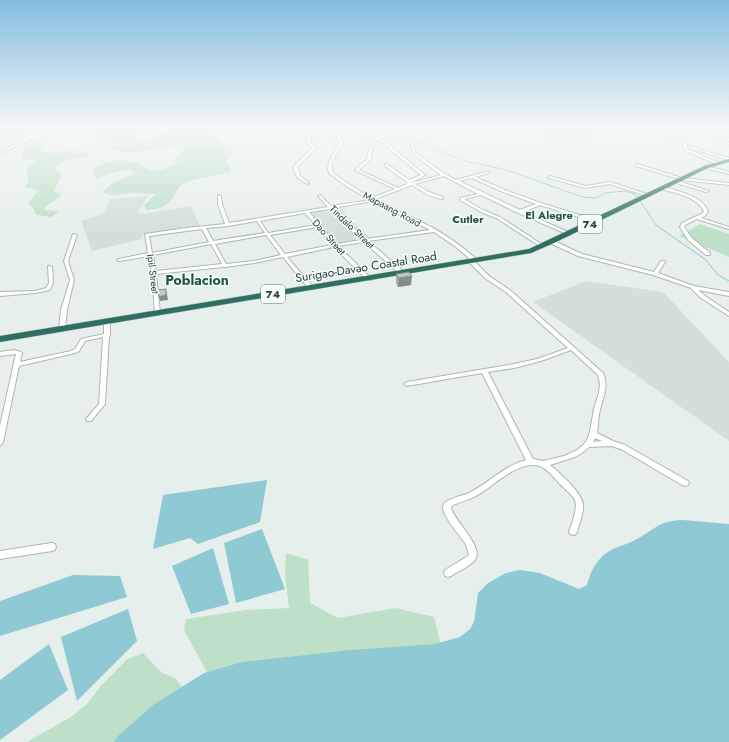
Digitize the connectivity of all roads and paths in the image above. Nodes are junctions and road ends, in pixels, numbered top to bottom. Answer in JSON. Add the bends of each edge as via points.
{"nodes":[{"id":1,"x":298,"y":163,"type":"edge"},
{"id":2,"x":330,"y":163,"type":"edge"},
{"id":3,"x":365,"y":163,"type":"edge"},
{"id":4,"x":408,"y":163,"type":"edge"},
{"id":5,"x":428,"y":163,"type":"edge"},
{"id":6,"x":717,"y":163,"type":"edge"},
{"id":7,"x":386,"y":165,"type":"dead end"},
{"id":8,"x":637,"y":165,"type":"dead end"},
{"id":9,"x":706,"y":167,"type":"junction"},
{"id":10,"x":488,"y":172,"type":"dead end"},
{"id":11,"x":729,"y":173,"type":"edge"},
{"id":12,"x":444,"y":175,"type":"junction"},
{"id":13,"x":550,"y":176,"type":"dead end"},
{"id":14,"x":473,"y":177,"type":"junction"},
{"id":15,"x":679,"y":180,"type":"junction"},
{"id":16,"x":456,"y":181,"type":"junction"},
{"id":17,"x":307,"y":183,"type":"dead end"},
{"id":18,"x":410,"y":184,"type":"junction"},
{"id":19,"x":729,"y":184,"type":"edge"},
{"id":20,"x":663,"y":188,"type":"junction"},
{"id":21,"x":397,"y":189,"type":"junction"},
{"id":22,"x":707,"y":191,"type":"dead end"},
{"id":23,"x":481,"y":194,"type":"junction"},
{"id":24,"x":219,"y":196,"type":"dead end"},
{"id":25,"x":320,"y":196,"type":"dead end"},
{"id":26,"x":646,"y":197,"type":"junction"},
{"id":27,"x":442,"y":198,"type":"dead end"},
{"id":28,"x":373,"y":199,"type":"junction"},
{"id":29,"x":540,"y":204,"type":"junction"},
{"id":30,"x":331,"y":207,"type":"junction"},
{"id":31,"x":306,"y":211,"type":"junction"},
{"id":32,"x":520,"y":212,"type":"junction"},
{"id":33,"x":698,"y":218,"type":"junction"},
{"id":34,"x":258,"y":220,"type":"junction"},
{"id":35,"x":595,"y":221,"type":"junction"},
{"id":36,"x":228,"y":225,"type":"junction"},
{"id":37,"x":319,"y":226,"type":"junction"},
{"id":38,"x":203,"y":227,"type":"junction"},
{"id":39,"x":729,"y":228,"type":"edge"},
{"id":40,"x":433,"y":231,"type":"junction"},
{"id":41,"x":268,"y":234,"type":"junction"},
{"id":42,"x":569,"y":234,"type":"junction"},
{"id":43,"x":76,"y":235,"type":"dead end"},
{"id":44,"x":364,"y":240,"type":"junction"},
{"id":45,"x":212,"y":243,"type":"junction"},
{"id":46,"x":546,"y":244,"type":"junction"},
{"id":47,"x":335,"y":245,"type":"junction"},
{"id":48,"x":708,"y":254,"type":"dead end"},
{"id":49,"x":152,"y":255,"type":"junction"},
{"id":50,"x":285,"y":256,"type":"junction"},
{"id":51,"x":119,"y":260,"type":"dead end"},
{"id":52,"x":472,"y":260,"type":"junction"},
{"id":53,"x":663,"y":262,"type":"dead end"},
{"id":54,"x":225,"y":266,"type":"junction"},
{"id":55,"x":50,"y":267,"type":"dead end"},
{"id":56,"x":401,"y":272,"type":"junction"},
{"id":57,"x":154,"y":273,"type":"junction"},
{"id":58,"x":655,"y":274,"type":"junction"},
{"id":59,"x":368,"y":277,"type":"junction"},
{"id":60,"x":310,"y":287,"type":"junction"},
{"id":61,"x":693,"y":287,"type":"junction"},
{"id":62,"x":0,"y":294,"type":"edge"},
{"id":63,"x":729,"y":294,"type":"edge"},
{"id":64,"x":157,"y":311,"type":"junction"},
{"id":65,"x":729,"y":314,"type":"edge"},
{"id":66,"x":107,"y":322,"type":"junction"},
{"id":67,"x":62,"y":327,"type":"junction"},
{"id":68,"x":0,"y":335,"type":"edge"},
{"id":69,"x":107,"y":335,"type":"junction"},
{"id":70,"x":0,"y":339,"type":"edge"},
{"id":71,"x":572,"y":348,"type":"junction"},
{"id":72,"x":0,"y":354,"type":"edge"},
{"id":73,"x":16,"y":365,"type":"junction"},
{"id":74,"x":484,"y":371,"type":"junction"},
{"id":75,"x":407,"y":384,"type":"dead end"},
{"id":76,"x":89,"y":419,"type":"dead end"},
{"id":77,"x":593,"y":434,"type":"junction"},
{"id":78,"x":0,"y":442,"type":"edge"},
{"id":79,"x":611,"y":443,"type":"junction"},
{"id":80,"x":588,"y":445,"type":"junction"},
{"id":81,"x":531,"y":462,"type":"junction"},
{"id":82,"x":543,"y":464,"type":"junction"},
{"id":83,"x":685,"y":483,"type":"dead end"},
{"id":84,"x":573,"y":532,"type":"dead end"},
{"id":85,"x":52,"y":547,"type":"dead end"},
{"id":86,"x":0,"y":555,"type":"edge"},
{"id":87,"x":448,"y":573,"type":"dead end"}],
"edges":[{"from":1,"to":17,"type":"street","via":[[295,168],[299,177]]},
{"from":2,"to":28,"type":"street","name":"Mapaang Road","via":[[331,172]]},
{"from":3,"to":21,"type":"street","via":[[357,170]]},
{"from":4,"to":18,"type":"street","via":[[422,174]]},
{"from":5,"to":12,"type":"street"},
{"from":6,"to":9,"type":"highway","name":"Surigao-Davao Coastal Road","number":"74"},
{"from":7,"to":18,"type":"street"},
{"from":8,"to":15,"type":"street"},
{"from":9,"to":11,"type":"street"},
{"from":9,"to":15,"type":"highway","name":"Surigao-Davao Coastal Road","number":"74"},
{"from":10,"to":14,"type":"street"},
{"from":12,"to":16,"type":"street"},
{"from":12,"to":18,"type":"street"},
{"from":13,"to":26,"type":"street","via":[[585,187],[610,184]]},
{"from":14,"to":16,"type":"street"},
{"from":14,"to":29,"type":"street"},
{"from":15,"to":19,"type":"street"},
{"from":15,"to":20,"type":"highway","name":"Surigao-Davao Coastal Road","number":"74"},
{"from":15,"to":22,"type":"street"},
{"from":16,"to":23,"type":"street"},
{"from":18,"to":21,"type":"street"},
{"from":18,"to":27,"type":"street"},
{"from":20,"to":26,"type":"highway","name":"Surigao-Davao Coastal Road","number":"74"},
{"from":20,"to":33,"type":"street","via":[[703,205],[706,214]]},
{"from":21,"to":28,"type":"street"},
{"from":23,"to":32,"type":"street"},
{"from":23,"to":46,"type":"street","via":[[461,199]]},
{"from":24,"to":36,"type":"street"},
{"from":25,"to":30,"type":"street","name":"Tindalo Street"},
{"from":26,"to":35,"type":"highway","name":"Surigao-Davao Coastal Road","number":"74"},
{"from":28,"to":30,"type":"street"},
{"from":28,"to":40,"type":"street","name":"Mapaang Road"},
{"from":29,"to":32,"type":"street"},
{"from":29,"to":35,"type":"street"},
{"from":30,"to":31,"type":"street"},
{"from":30,"to":44,"type":"street","name":"Tindalo Street"},
{"from":31,"to":34,"type":"street"},
{"from":31,"to":37,"type":"street","name":"Dao Street"},
{"from":32,"to":42,"type":"street"},
{"from":33,"to":39,"type":"street"},
{"from":33,"to":48,"type":"street","via":[[683,224],[682,227],[690,239]]},
{"from":34,"to":36,"type":"street"},
{"from":34,"to":41,"type":"street"},
{"from":35,"to":42,"type":"highway","name":"Surigao-Davao Coastal Road","number":"74"},
{"from":36,"to":38,"type":"street"},
{"from":37,"to":41,"type":"street"},
{"from":37,"to":47,"type":"street","name":"Dao Street"},
{"from":38,"to":45,"type":"street"},
{"from":38,"to":49,"type":"street","name":"Ipil Street","via":[[147,235]]},
{"from":40,"to":44,"type":"street"},
{"from":40,"to":52,"type":"street","name":"Mapaang Road","via":[[457,246]]},
{"from":41,"to":45,"type":"street"},
{"from":41,"to":50,"type":"street"},
{"from":42,"to":46,"type":"highway","name":"Surigao-Davao Coastal Road","number":"74"},
{"from":43,"to":67,"type":"street","via":[[66,261],[72,280]]},
{"from":44,"to":47,"type":"street"},
{"from":44,"to":56,"type":"street","name":"Tindalo Street"},
{"from":45,"to":49,"type":"street"},
{"from":45,"to":54,"type":"street"},
{"from":46,"to":52,"type":"highway","name":"Surigao-Davao Coastal Road","number":"74","via":[[531,251]]},
{"from":46,"to":58,"type":"street"},
{"from":47,"to":50,"type":"street"},
{"from":47,"to":59,"type":"street","name":"Dao Street"},
{"from":49,"to":51,"type":"street"},
{"from":49,"to":57,"type":"street","name":"Ipil Street"},
{"from":50,"to":54,"type":"street"},
{"from":50,"to":60,"type":"street"},
{"from":52,"to":56,"type":"highway","name":"Surigao-Davao Coastal Road","number":"74"},
{"from":52,"to":71,"type":"street","name":"Mapaang Road","via":[[487,276],[509,292]]},
{"from":53,"to":58,"type":"street"},
{"from":54,"to":57,"type":"street"},
{"from":55,"to":62,"type":"street","via":[[51,283],[48,289]]},
{"from":56,"to":59,"type":"highway","name":"Surigao-Davao Coastal Road","number":"74"},
{"from":57,"to":64,"type":"street","name":"Ipil Street"},
{"from":58,"to":61,"type":"street"},
{"from":59,"to":60,"type":"highway","name":"Surigao-Davao Coastal Road","number":"74"},
{"from":60,"to":64,"type":"highway","name":"Surigao-Davao Coastal Road","number":"74"},
{"from":61,"to":63,"type":"street"},
{"from":61,"to":65,"type":"street"},
{"from":64,"to":66,"type":"highway","name":"Surigao-Davao Coastal Road","number":"74"},
{"from":64,"to":67,"type":"highway","name":"Surigao-Davao Coastal Road","number":"74"},
{"from":66,"to":67,"type":"highway","name":"Surigao-Davao Coastal Road","number":"74"},
{"from":66,"to":69,"type":"street"},
{"from":67,"to":68,"type":"highway","name":"Surigao-Davao Coastal Road","number":"74"},
{"from":67,"to":70,"type":"highway","name":"Surigao-Davao Coastal Road","number":"74"},
{"from":69,"to":73,"type":"street","via":[[84,340],[73,352]]},
{"from":69,"to":76,"type":"street","via":[[102,404]]},
{"from":71,"to":74,"type":"street","via":[[540,360]]},
{"from":71,"to":77,"type":"street","name":"Mapaang Road","via":[[600,374],[604,382]]},
{"from":72,"to":73,"type":"street","via":[[18,352]]},
{"from":73,"to":78,"type":"street"},
{"from":74,"to":75,"type":"street"},
{"from":74,"to":81,"type":"street"},
{"from":77,"to":79,"type":"street"},
{"from":77,"to":80,"type":"street"},
{"from":79,"to":80,"type":"street"},
{"from":79,"to":83,"type":"street","via":[[639,455]]},
{"from":80,"to":82,"type":"street","via":[[574,455]]},
{"from":81,"to":82,"type":"street"},
{"from":81,"to":87,"type":"street","via":[[514,467],[476,493],[447,506],[448,513],[468,540],[473,555],[471,559]]},
{"from":82,"to":84,"type":"street","via":[[580,499]]},
{"from":85,"to":86,"type":"street"}]}
